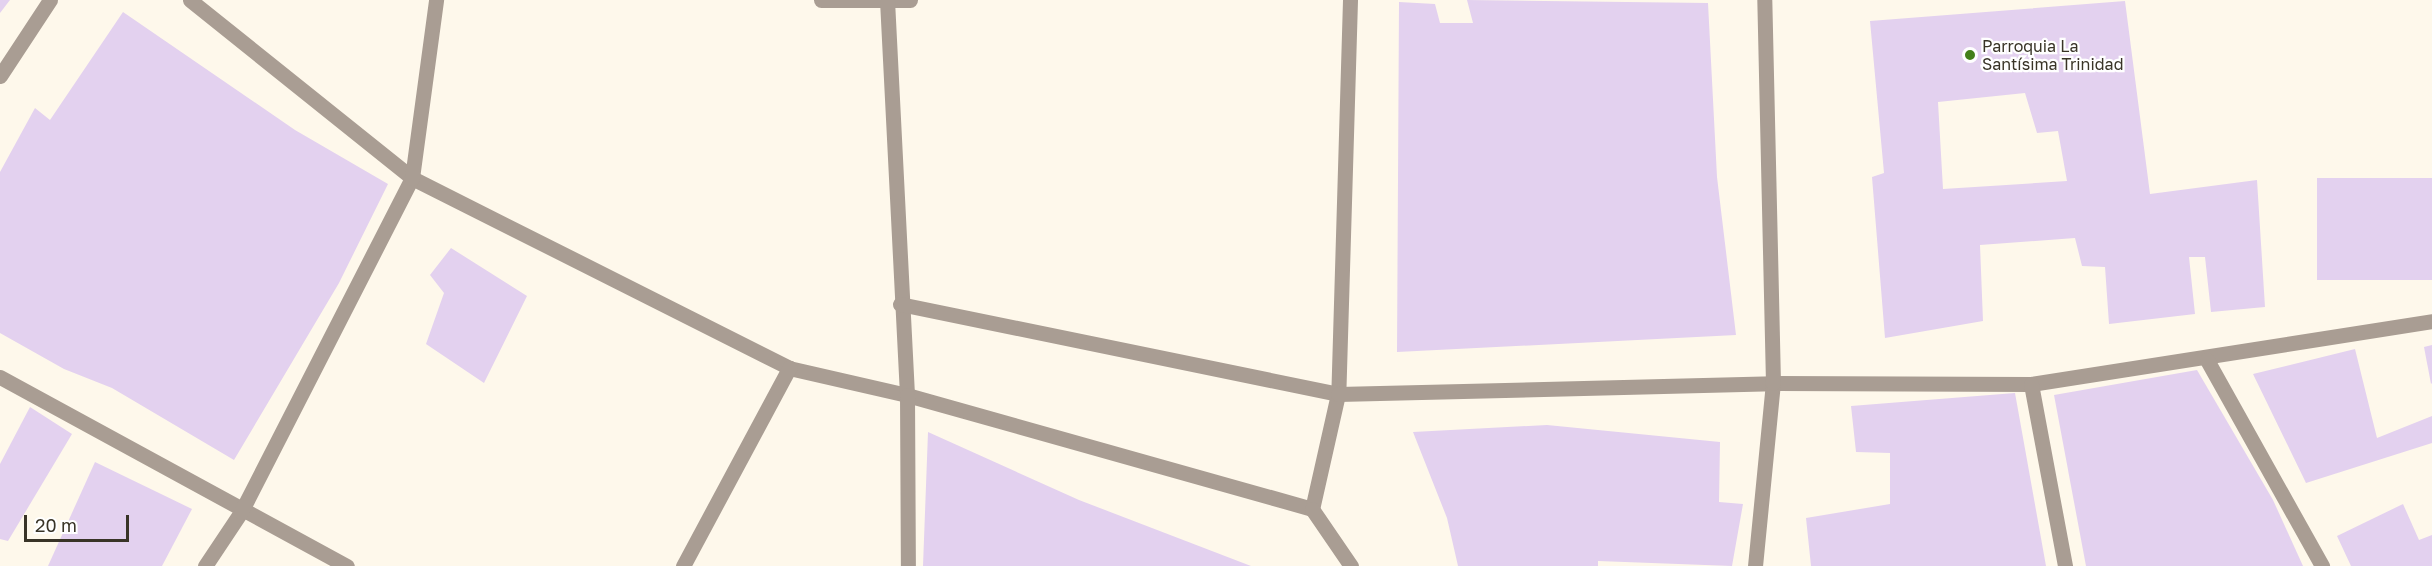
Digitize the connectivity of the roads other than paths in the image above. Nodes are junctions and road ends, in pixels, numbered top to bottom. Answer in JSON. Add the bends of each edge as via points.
{"nodes":[{"id":1,"x":50,"y":0,"type":"edge"},
{"id":2,"x":190,"y":0,"type":"edge"},
{"id":3,"x":436,"y":0,"type":"edge"},
{"id":4,"x":821,"y":0,"type":"edge"},
{"id":5,"x":910,"y":0,"type":"edge"},
{"id":6,"x":1350,"y":0,"type":"edge"},
{"id":7,"x":1764,"y":0,"type":"edge"},
{"id":8,"x":887,"y":1,"type":"edge"},
{"id":9,"x":0,"y":76,"type":"edge"},
{"id":10,"x":412,"y":178,"type":"junction"},
{"id":11,"x":900,"y":304,"type":"junction"},
{"id":12,"x":2432,"y":321,"type":"edge"},
{"id":13,"x":2207,"y":360,"type":"junction"},
{"id":14,"x":789,"y":368,"type":"junction"},
{"id":15,"x":0,"y":377,"type":"edge"},
{"id":16,"x":1773,"y":383,"type":"junction"},
{"id":17,"x":2031,"y":384,"type":"junction"},
{"id":18,"x":1338,"y":393,"type":"junction"},
{"id":19,"x":907,"y":395,"type":"junction"},
{"id":20,"x":1312,"y":509,"type":"junction"},
{"id":21,"x":241,"y":512,"type":"junction"},
{"id":22,"x":206,"y":566,"type":"edge"},
{"id":23,"x":347,"y":566,"type":"edge"},
{"id":24,"x":683,"y":566,"type":"edge"},
{"id":25,"x":908,"y":566,"type":"edge"},
{"id":26,"x":1351,"y":566,"type":"edge"},
{"id":27,"x":1755,"y":566,"type":"edge"},
{"id":28,"x":2065,"y":566,"type":"edge"},
{"id":29,"x":2322,"y":566,"type":"edge"}],
"edges":[{"from":1,"to":9,"type":"street"},
{"from":2,"to":10,"type":"street"},
{"from":3,"to":10,"type":"street"},
{"from":4,"to":8,"type":"street"},
{"from":5,"to":8,"type":"street"},
{"from":6,"to":18,"type":"street"},
{"from":7,"to":16,"type":"street"},
{"from":8,"to":11,"type":"street"},
{"from":10,"to":14,"type":"street"},
{"from":10,"to":21,"type":"street"},
{"from":11,"to":18,"type":"street"},
{"from":11,"to":19,"type":"street"},
{"from":12,"to":13,"type":"street"},
{"from":13,"to":17,"type":"street"},
{"from":13,"to":29,"type":"street"},
{"from":14,"to":19,"type":"street"},
{"from":14,"to":24,"type":"street"},
{"from":15,"to":21,"type":"street"},
{"from":16,"to":17,"type":"street"},
{"from":16,"to":18,"type":"street"},
{"from":16,"to":27,"type":"street"},
{"from":17,"to":28,"type":"street"},
{"from":18,"to":20,"type":"street"},
{"from":19,"to":20,"type":"street"},
{"from":19,"to":25,"type":"street"},
{"from":20,"to":26,"type":"street"},
{"from":21,"to":22,"type":"street"},
{"from":21,"to":23,"type":"street"}]}
